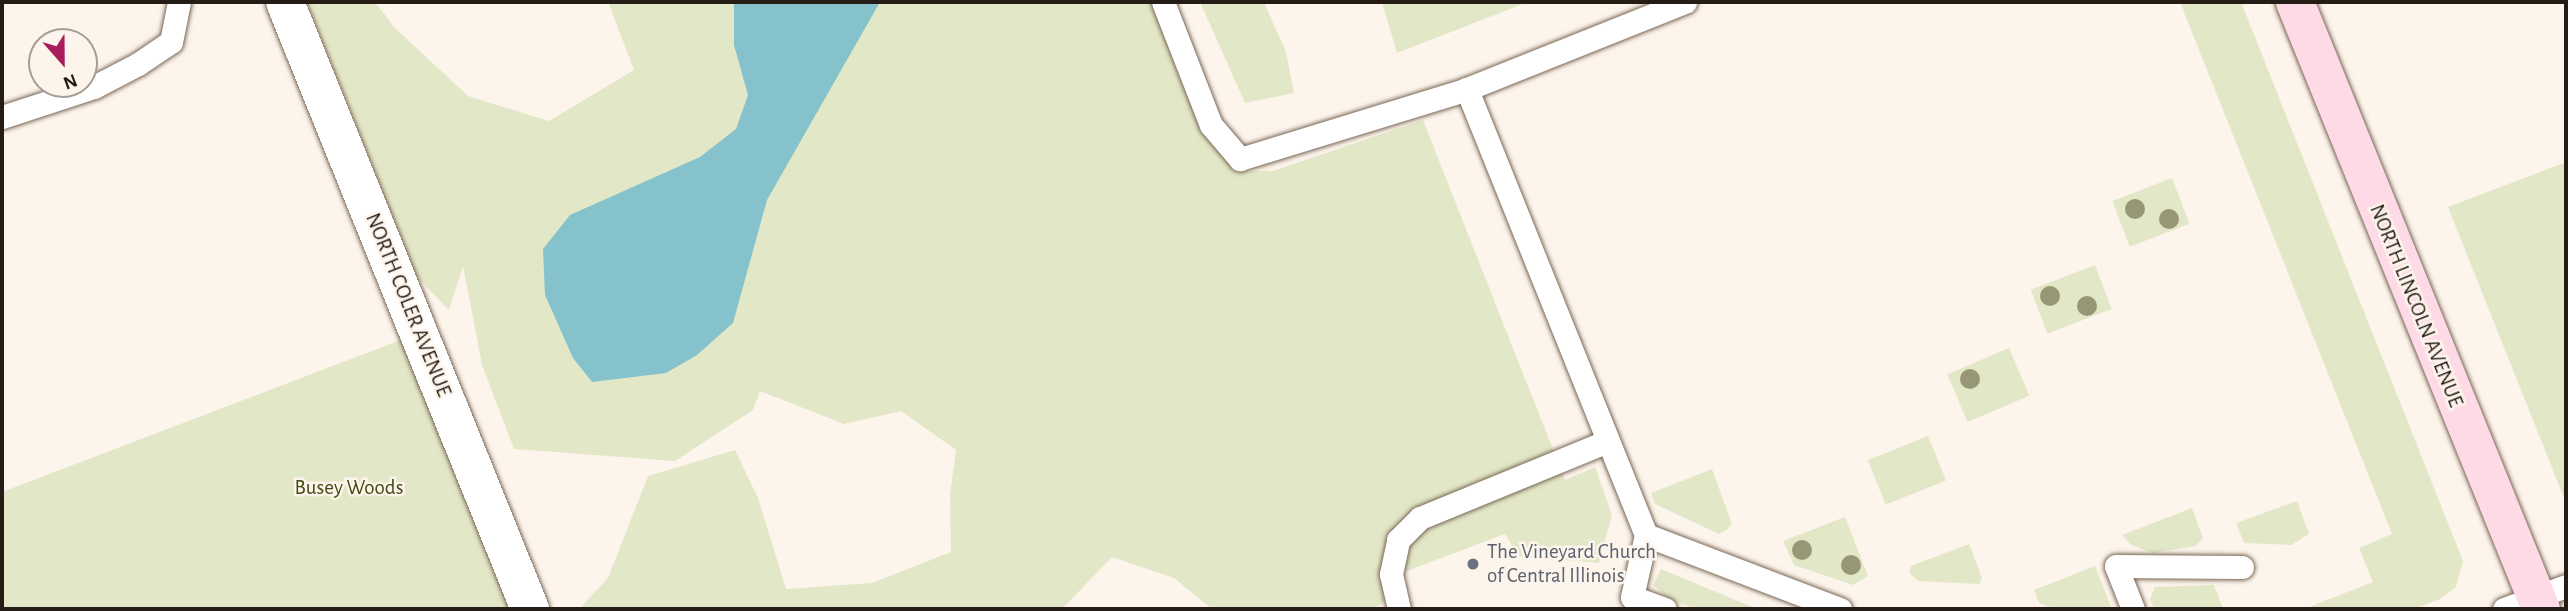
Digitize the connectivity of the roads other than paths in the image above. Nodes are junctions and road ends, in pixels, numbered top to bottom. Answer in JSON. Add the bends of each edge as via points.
{"nodes":[{"id":1,"x":179,"y":2,"type":"edge"},
{"id":2,"x":285,"y":2,"type":"edge"},
{"id":3,"x":1163,"y":2,"type":"edge"},
{"id":4,"x":1685,"y":2,"type":"edge"},
{"id":5,"x":2295,"y":2,"type":"edge"},
{"id":6,"x":1467,"y":89,"type":"junction"},
{"id":7,"x":2,"y":117,"type":"edge"},
{"id":8,"x":1608,"y":441,"type":"junction"},
{"id":9,"x":1646,"y":534,"type":"junction"},
{"id":10,"x":2242,"y":567,"type":"dead end"},
{"id":11,"x":2537,"y":600,"type":"edge"},
{"id":12,"x":530,"y":609,"type":"edge"},
{"id":13,"x":1399,"y":609,"type":"edge"},
{"id":14,"x":1665,"y":609,"type":"edge"},
{"id":15,"x":1840,"y":609,"type":"edge"},
{"id":16,"x":2133,"y":609,"type":"edge"}],
"edges":[{"from":1,"to":7,"type":"lane","via":[[171,42],[138,64],[94,87]]},
{"from":2,"to":12,"type":"street","name":"NORTH COLER AVENUE"},
{"from":3,"to":6,"type":"lane","via":[[1211,125],[1240,159]]},
{"from":4,"to":6,"type":"lane"},
{"from":5,"to":11,"type":"main road","name":"NORTH LINCOLN AVENUE","via":[[2478,465]]},
{"from":6,"to":8,"type":"lane"},
{"from":8,"to":9,"type":"lane"},
{"from":8,"to":13,"type":"lane","via":[[1420,519],[1398,540],[1391,574]]},
{"from":9,"to":14,"type":"lane","via":[[1632,597]]},
{"from":9,"to":15,"type":"lane"},
{"from":10,"to":16,"type":"lane","via":[[2116,566]]}]}
